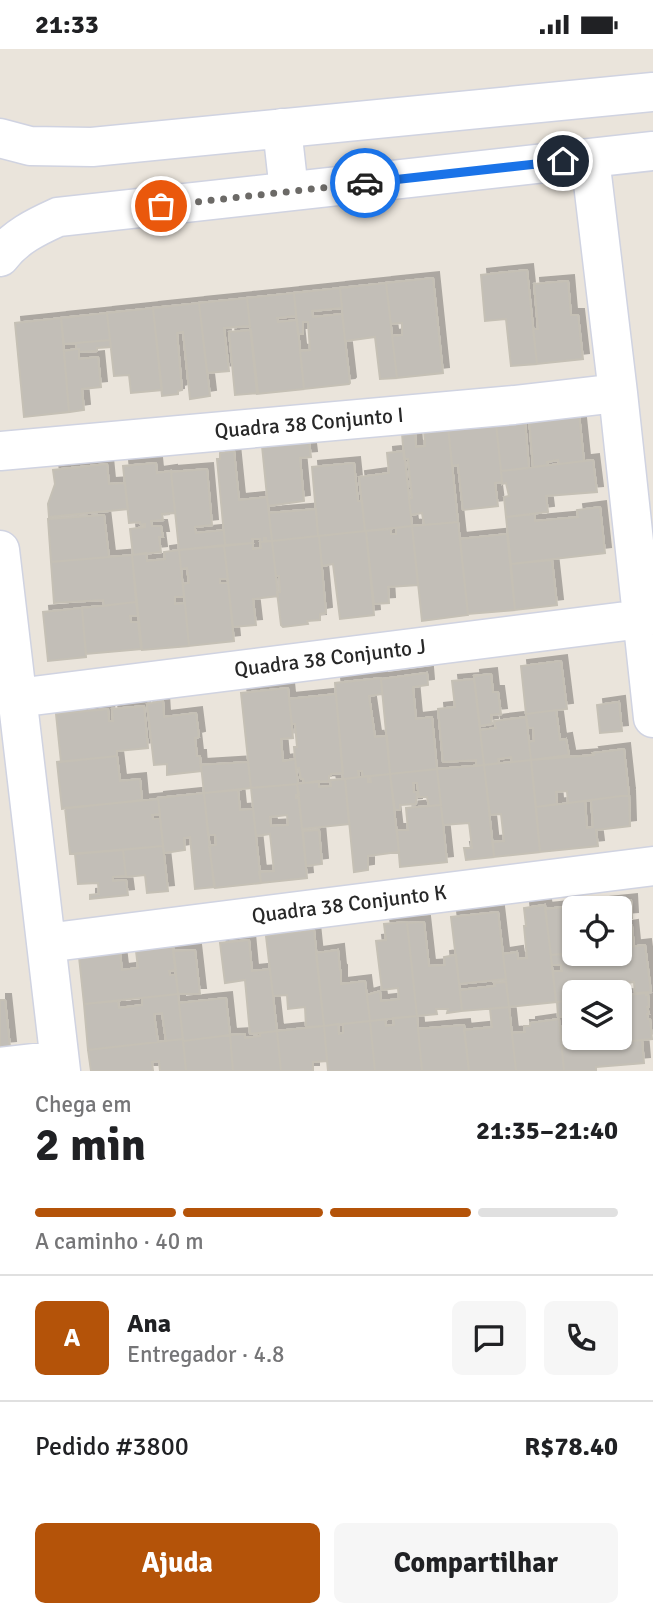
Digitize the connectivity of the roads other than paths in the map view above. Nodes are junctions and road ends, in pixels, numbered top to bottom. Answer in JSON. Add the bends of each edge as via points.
{"nodes":[{"id":1,"x":653,"y":92,"type":"edge"},
{"id":2,"x":282,"y":128,"type":"junction"},
{"id":3,"x":0,"y":138,"type":"edge"},
{"id":4,"x":653,"y":151,"type":"edge"},
{"id":5,"x":590,"y":158,"type":"junction"},
{"id":6,"x":289,"y":191,"type":"junction"},
{"id":7,"x":0,"y":257,"type":"edge"},
{"id":8,"x":618,"y":393,"type":"junction"},
{"id":9,"x":0,"y":451,"type":"edge"},
{"id":10,"x":644,"y":557,"type":"edge"},
{"id":11,"x":1,"y":572,"type":"edge"},
{"id":12,"x":642,"y":619,"type":"junction"},
{"id":13,"x":17,"y":698,"type":"junction"},
{"id":14,"x":653,"y":718,"type":"edge"},
{"id":15,"x":16,"y":835,"type":"edge"},
{"id":16,"x":653,"y":866,"type":"edge"},
{"id":17,"x":46,"y":943,"type":"junction"},
{"id":18,"x":60,"y":1065,"type":"edge"},
{"id":19,"x":0,"y":1066,"type":"edge"}],
"edges":[{"from":1,"to":2,"type":"street"},
{"from":2,"to":3,"type":"street","via":[[92,147],[30,146]]},
{"from":2,"to":6,"type":"street"},
{"from":4,"to":5,"type":"street"},
{"from":5,"to":6,"type":"street"},
{"from":5,"to":8,"type":"street"},
{"from":6,"to":7,"type":"street","via":[[58,217],[28,231]]},
{"from":8,"to":9,"type":"street","name":"Quadra 38 Conjunto I"},
{"from":8,"to":10,"type":"street"},
{"from":10,"to":12,"type":"street"},
{"from":11,"to":13,"type":"street"},
{"from":12,"to":13,"type":"street","name":"Quadra 38 Conjunto J"},
{"from":12,"to":14,"type":"street"},
{"from":13,"to":15,"type":"street"},
{"from":15,"to":17,"type":"street"},
{"from":16,"to":17,"type":"street","name":"Quadra 38 Conjunto K"},
{"from":17,"to":18,"type":"street"},
{"from":18,"to":19,"type":"street"}]}
